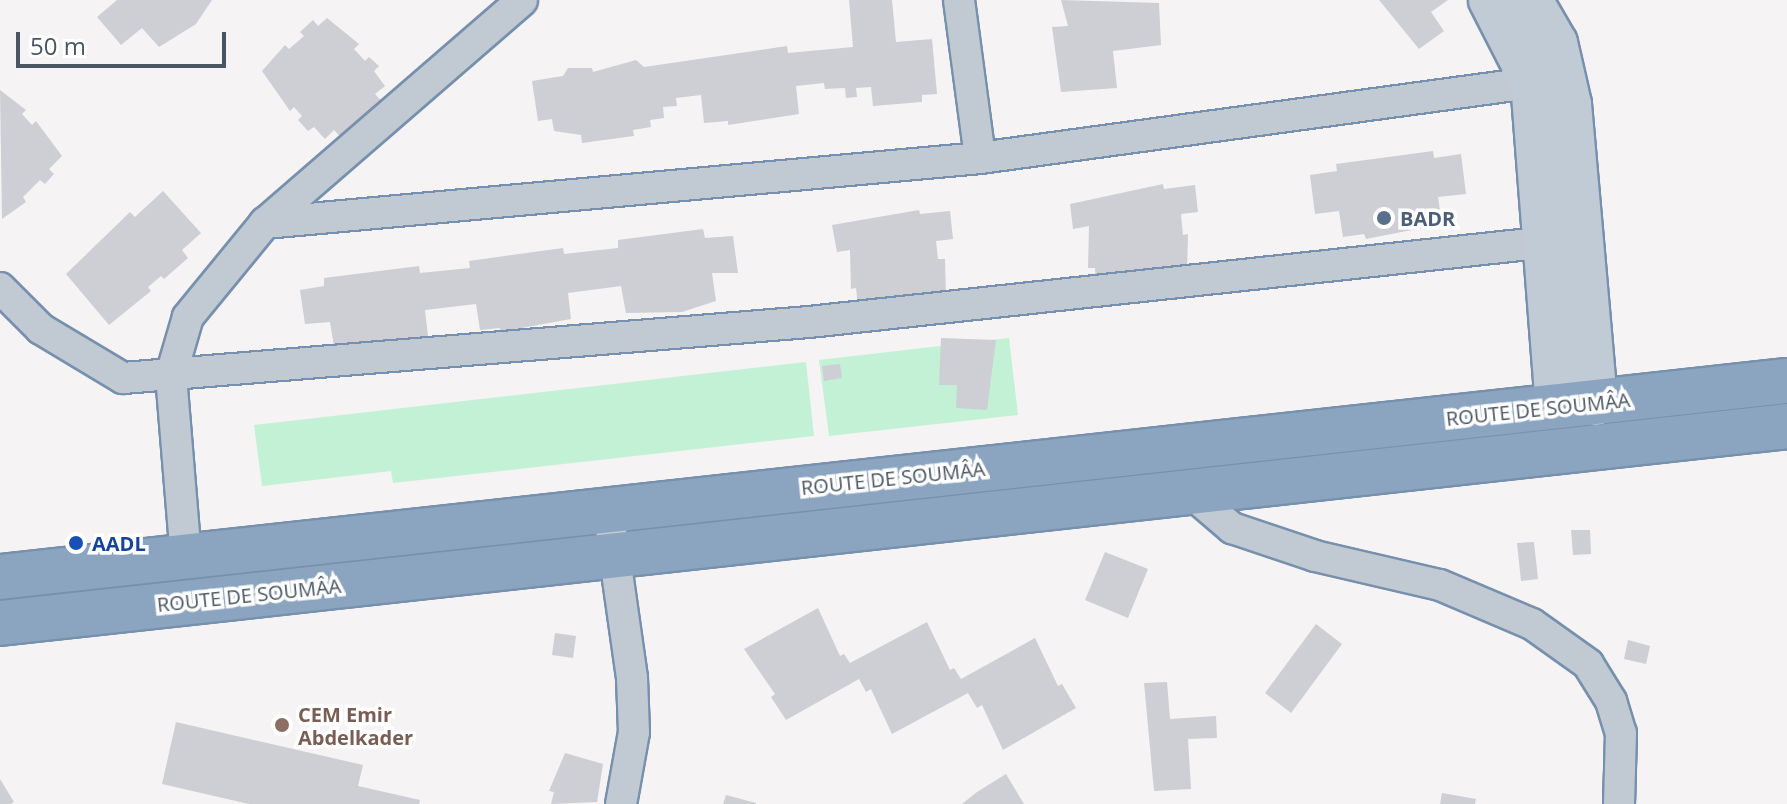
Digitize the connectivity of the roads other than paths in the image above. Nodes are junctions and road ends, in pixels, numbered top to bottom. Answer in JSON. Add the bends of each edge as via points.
{"nodes":[{"id":1,"x":522,"y":0,"type":"edge"},
{"id":2,"x":959,"y":0,"type":"edge"},
{"id":3,"x":1490,"y":0,"type":"edge"},
{"id":4,"x":1531,"y":0,"type":"edge"},
{"id":5,"x":1548,"y":80,"type":"junction"},
{"id":6,"x":980,"y":158,"type":"junction"},
{"id":7,"x":265,"y":223,"type":"junction"},
{"id":8,"x":1548,"y":242,"type":"junction"},
{"id":9,"x":0,"y":288,"type":"edge"},
{"id":10,"x":171,"y":375,"type":"junction"},
{"id":11,"x":1787,"y":381,"type":"edge"},
{"id":12,"x":1577,"y":405,"type":"junction"},
{"id":13,"x":1787,"y":426,"type":"edge"},
{"id":14,"x":1169,"y":447,"type":"junction"},
{"id":15,"x":1184,"y":490,"type":"junction"},
{"id":16,"x":608,"y":509,"type":"junction"},
{"id":17,"x":614,"y":554,"type":"junction"},
{"id":18,"x":186,"y":558,"type":"junction"},
{"id":19,"x":0,"y":577,"type":"edge"},
{"id":20,"x":0,"y":623,"type":"edge"},
{"id":21,"x":621,"y":804,"type":"edge"},
{"id":22,"x":1619,"y":804,"type":"edge"}],
"edges":[{"from":1,"to":7,"type":"street"},
{"from":2,"to":6,"type":"street"},
{"from":3,"to":5,"type":"street"},
{"from":4,"to":5,"type":"street","via":[[1556,43]]},
{"from":5,"to":6,"type":"street"},
{"from":5,"to":8,"type":"street"},
{"from":5,"to":12,"type":"street"},
{"from":6,"to":7,"type":"street"},
{"from":7,"to":10,"type":"street","via":[[188,317]]},
{"from":8,"to":10,"type":"street","via":[[809,322]]},
{"from":8,"to":12,"type":"street"},
{"from":9,"to":10,"type":"street","via":[[41,329],[99,368],[123,378]]},
{"from":10,"to":18,"type":"street"},
{"from":11,"to":12,"type":"highway","name":"ROUTE DE SOUMÂA"},
{"from":12,"to":14,"type":"highway","name":"ROUTE DE SOUMÂA"},
{"from":13,"to":15,"type":"highway","name":"ROUTE DE SOUMÂA"},
{"from":14,"to":15,"type":"street"},
{"from":14,"to":16,"type":"highway","name":"ROUTE DE SOUMÂA"},
{"from":15,"to":17,"type":"highway","name":"ROUTE DE SOUMÂA"},
{"from":15,"to":22,"type":"street","via":[[1232,528],[1315,556],[1440,585],[1532,624],[1588,664],[1611,701],[1621,733]]},
{"from":16,"to":17,"type":"street"},
{"from":16,"to":18,"type":"highway","name":"ROUTE DE SOUMÂA"},
{"from":17,"to":20,"type":"highway","name":"ROUTE DE SOUMÂA"},
{"from":17,"to":21,"type":"street","via":[[633,705]]},
{"from":18,"to":19,"type":"highway","name":"ROUTE DE SOUMÂA"}]}
